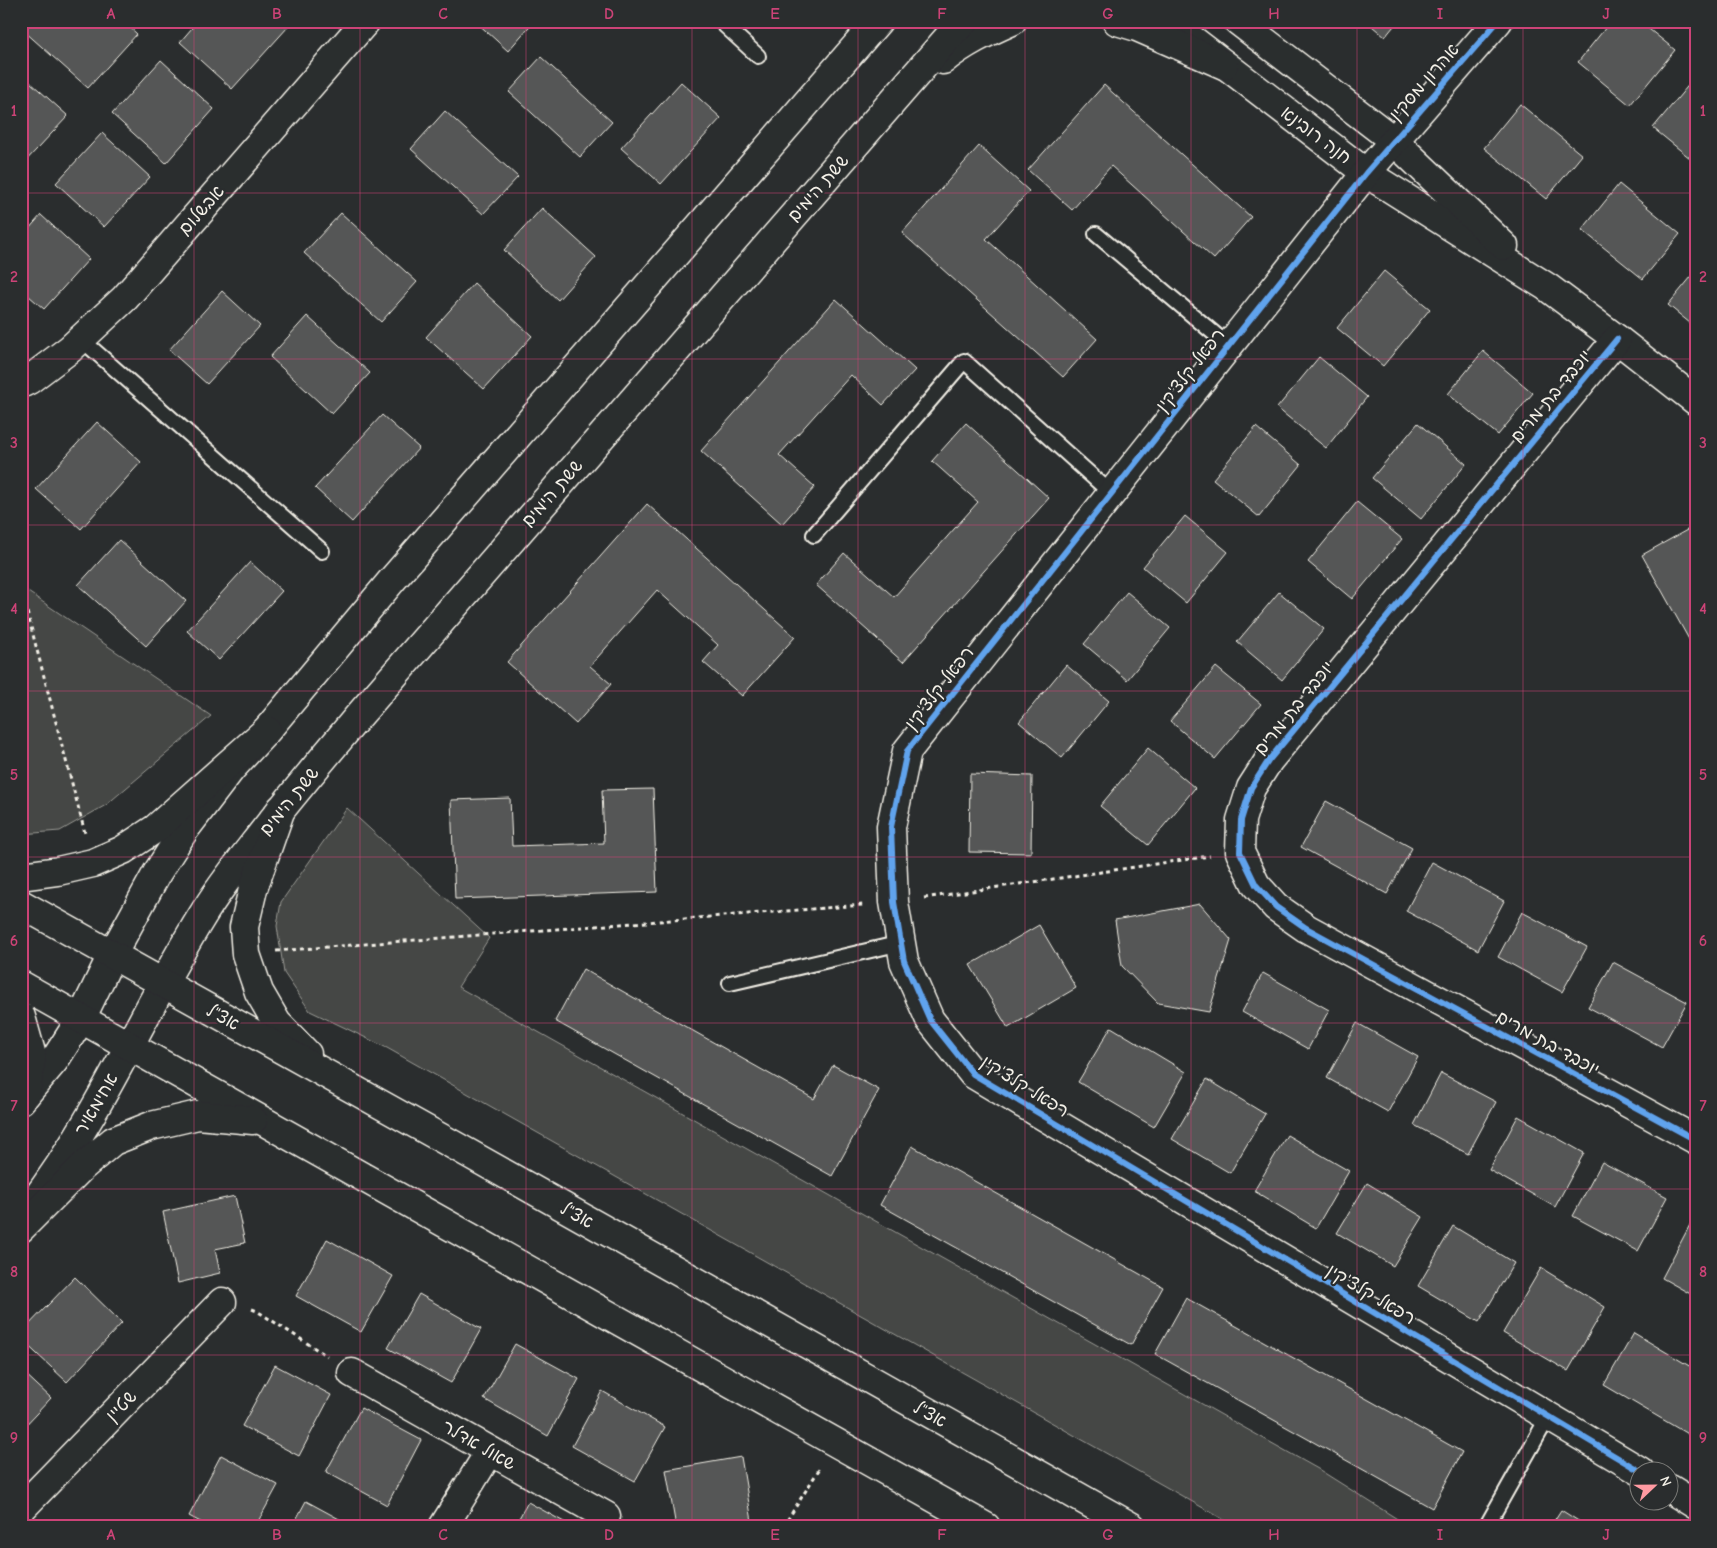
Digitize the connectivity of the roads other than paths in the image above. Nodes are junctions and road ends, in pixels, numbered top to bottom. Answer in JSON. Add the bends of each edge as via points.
{"nodes":[{"id":1,"x":366,"y":21,"type":"edge"},
{"id":2,"x":720,"y":21,"type":"edge"},
{"id":3,"x":878,"y":21,"type":"edge"},
{"id":4,"x":965,"y":21,"type":"edge"},
{"id":5,"x":1012,"y":21,"type":"edge"},
{"id":6,"x":1117,"y":21,"type":"edge"},
{"id":7,"x":1168,"y":21,"type":"edge"},
{"id":8,"x":1238,"y":21,"type":"edge"},
{"id":9,"x":1498,"y":21,"type":"edge"},
{"id":10,"x":758,"y":56,"type":"dead end"},
{"id":11,"x":1224,"y":65,"type":"junction"},
{"id":12,"x":895,"y":99,"type":"junction"},
{"id":13,"x":1393,"y":140,"type":"junction"},
{"id":14,"x":1366,"y":173,"type":"junction"},
{"id":15,"x":1096,"y":234,"type":"dead end"},
{"id":16,"x":1547,"y":287,"type":"junction"},
{"id":17,"x":81,"y":339,"type":"junction"},
{"id":18,"x":1618,"y":339,"type":"junction"},
{"id":19,"x":1229,"y":346,"type":"junction"},
{"id":20,"x":21,"y":384,"type":"edge"},
{"id":21,"x":1696,"y":401,"type":"edge"},
{"id":22,"x":1112,"y":494,"type":"junction"},
{"id":23,"x":814,"y":535,"type":"dead end"},
{"id":24,"x":322,"y":551,"type":"dead end"},
{"id":25,"x":266,"y":730,"type":"junction"},
{"id":26,"x":281,"y":810,"type":"junction"},
{"id":27,"x":21,"y":876,"type":"edge"},
{"id":28,"x":21,"y":904,"type":"edge"},
{"id":29,"x":901,"y":943,"type":"junction"},
{"id":30,"x":112,"y":955,"type":"junction"},
{"id":31,"x":162,"y":983,"type":"junction"},
{"id":32,"x":730,"y":983,"type":"dead end"},
{"id":33,"x":21,"y":985,"type":"edge"},
{"id":34,"x":21,"y":1017,"type":"edge"},
{"id":35,"x":81,"y":1019,"type":"junction"},
{"id":36,"x":130,"y":1046,"type":"junction"},
{"id":37,"x":329,"y":1077,"type":"junction"},
{"id":38,"x":24,"y":1097,"type":"edge"},
{"id":39,"x":261,"y":1120,"type":"junction"},
{"id":40,"x":1696,"y":1140,"type":"edge"},
{"id":41,"x":21,"y":1219,"type":"edge"},
{"id":42,"x":21,"y":1228,"type":"edge"},
{"id":43,"x":222,"y":1302,"type":"road end"},
{"id":44,"x":352,"y":1373,"type":"road end"},
{"id":45,"x":1548,"y":1417,"type":"junction"},
{"id":46,"x":490,"y":1451,"type":"junction"},
{"id":47,"x":1630,"y":1466,"type":"edge"},
{"id":48,"x":1680,"y":1495,"type":"edge"},
{"id":49,"x":1696,"y":1505,"type":"edge"},
{"id":50,"x":21,"y":1509,"type":"edge"},
{"id":51,"x":606,"y":1516,"type":"dead end"},
{"id":52,"x":443,"y":1527,"type":"edge"},
{"id":53,"x":986,"y":1527,"type":"edge"},
{"id":54,"x":1132,"y":1527,"type":"edge"},
{"id":55,"x":1486,"y":1527,"type":"edge"}],
"edges":[{"from":1,"to":17,"type":"main road","name":"אבשלום","via":[[125,298]]},
{"from":2,"to":10,"type":"lane"},
{"from":3,"to":25,"type":"main road"},
{"from":4,"to":12,"type":"main road","name":"ששת הימים"},
{"from":5,"to":12,"type":"main road","via":[[958,48]]},
{"from":6,"to":11,"type":"main road"},
{"from":7,"to":11,"type":"main road","name":"חנה רובינא"},
{"from":8,"to":13,"type":"main road","name":"חנה רובינא"},
{"from":9,"to":13,"type":"main road","name":"אהרון מסקין"},
{"from":11,"to":14,"type":"main road","name":"חנה רובינא"},
{"from":12,"to":26,"type":"main road","name":"ששת הימים","via":[[356,719]]},
{"from":13,"to":14,"type":"main road","name":"רפאל קלצ'קין"},
{"from":13,"to":16,"type":"main road","name":"חנה רובינא"},
{"from":14,"to":16,"type":"main road","name":"חנה רובינא"},
{"from":14,"to":19,"type":"main road","name":"רפאל קלצ'קין"},
{"from":15,"to":19,"type":"lane"},
{"from":16,"to":18,"type":"main road","name":"חנה רובינא"},
{"from":17,"to":20,"type":"main road","name":"אבשלום"},
{"from":17,"to":24,"type":"lane"},
{"from":18,"to":21,"type":"main road","name":"חנה רובינא"},
{"from":18,"to":40,"type":"main road","name":"יוכבד בת מרים","via":[[1269,760],[1251,788],[1241,820],[1240,852],[1256,885],[1276,907],[1306,928]]},
{"from":19,"to":22,"type":"main road","name":"רפאל קלצ'קין"},
{"from":22,"to":23,"type":"lane","via":[[964,361]]},
{"from":22,"to":29,"type":"main road","name":"רפאל קלצ'קין","via":[[907,751],[891,827],[894,902]]},
{"from":25,"to":27,"type":"main road","via":[[155,829],[123,850],[93,863],[58,872]]},
{"from":25,"to":30,"type":"main road","via":[[185,829]]},
{"from":26,"to":31,"type":"main road","name":"ששת הימים","via":[[203,914]]},
{"from":26,"to":37,"type":"main road","via":[[252,889],[244,927],[246,954],[259,992],[277,1023]]},
{"from":28,"to":30,"type":"main road","name":"אצ\"ל"},
{"from":29,"to":32,"type":"lane"},
{"from":29,"to":45,"type":"main road","name":"רפאל קלצ'קין","via":[[904,961],[930,1020],[973,1074]]},
{"from":30,"to":31,"type":"main road","name":"אצ\"ל"},
{"from":30,"to":35,"type":"main road"},
{"from":31,"to":36,"type":"main road","name":"אחימאיר"},
{"from":31,"to":37,"type":"main road","name":"אצ\"ל"},
{"from":33,"to":35,"type":"main road"},
{"from":34,"to":38,"type":"main road","via":[[32,1056]]},
{"from":35,"to":36,"type":"main road"},
{"from":35,"to":38,"type":"main road","via":[[54,1061]]},
{"from":36,"to":39,"type":"main road"},
{"from":36,"to":41,"type":"main road","name":"אחימאיר","via":[[50,1180]]},
{"from":37,"to":54,"type":"main road","name":"אצ\"ל"},
{"from":39,"to":42,"type":"main road","via":[[198,1115],[151,1126],[113,1142],[80,1168]]},
{"from":39,"to":53,"type":"main road"},
{"from":43,"to":50,"type":"main road","name":"שטיין"},
{"from":44,"to":46,"type":"main road","name":"שאול אדלר"},
{"from":45,"to":47,"type":"main road","name":"רפאל קלצ'קין"},
{"from":45,"to":55,"type":"lane"},
{"from":46,"to":51,"type":"main road","name":"שאול אדלר"},
{"from":46,"to":52,"type":"main road"},
{"from":48,"to":49,"type":"main road"}]}
